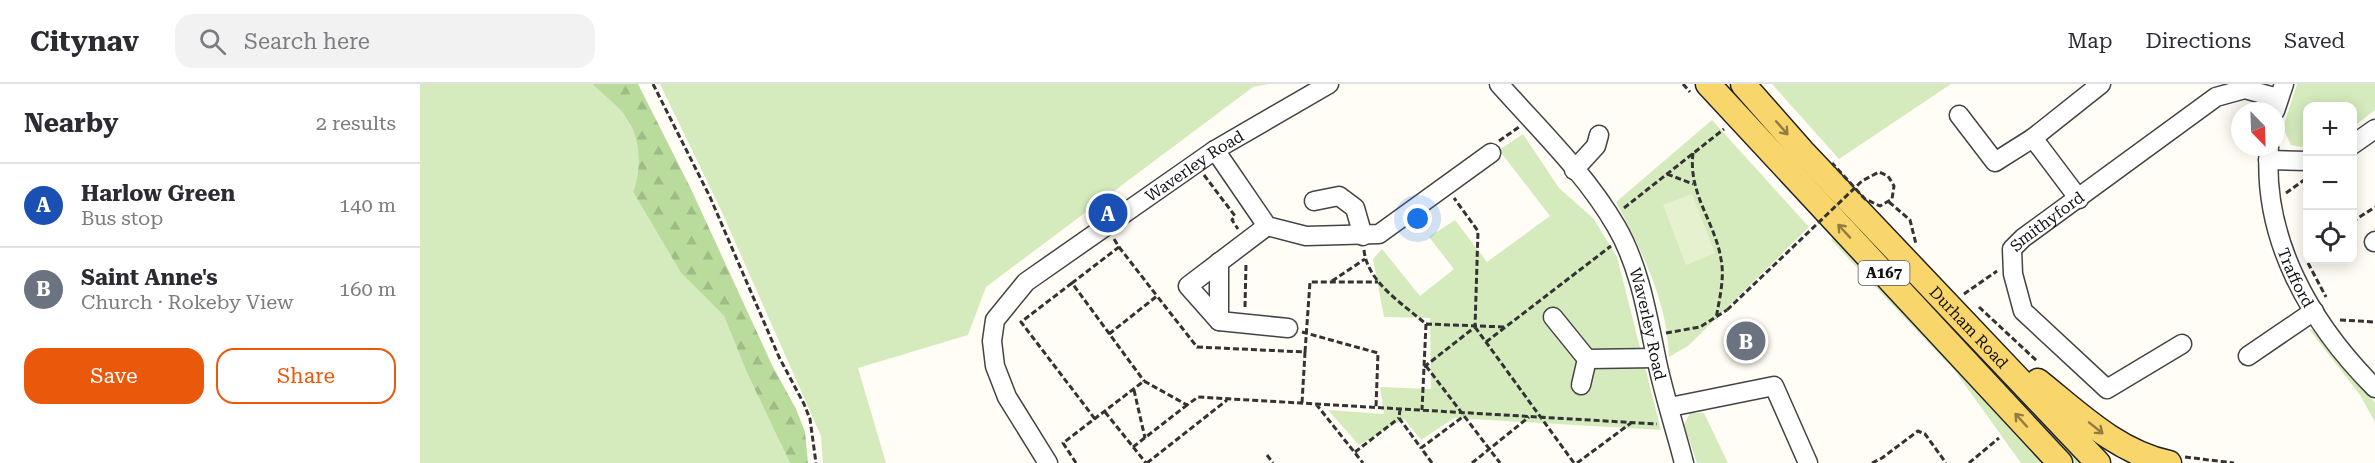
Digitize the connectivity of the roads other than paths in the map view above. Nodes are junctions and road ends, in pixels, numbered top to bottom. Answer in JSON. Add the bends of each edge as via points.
{"nodes":[{"id":1,"x":1329,"y":84,"type":"edge"},
{"id":2,"x":1499,"y":84,"type":"edge"},
{"id":3,"x":1707,"y":84,"type":"edge"},
{"id":4,"x":1743,"y":84,"type":"edge"},
{"id":5,"x":2102,"y":84,"type":"edge"},
{"id":6,"x":2279,"y":98,"type":"edge"},
{"id":7,"x":1959,"y":115,"type":"dead end"},
{"id":8,"x":2375,"y":129,"type":"edge"},
{"id":9,"x":1599,"y":135,"type":"dead end"},
{"id":10,"x":2033,"y":138,"type":"junction"},
{"id":11,"x":2357,"y":142,"type":"edge"},
{"id":12,"x":1215,"y":150,"type":"junction"},
{"id":13,"x":1491,"y":153,"type":"road end"},
{"id":14,"x":2268,"y":156,"type":"edge"},
{"id":15,"x":2279,"y":156,"type":"edge"},
{"id":16,"x":2303,"y":160,"type":"edge"},
{"id":17,"x":1574,"y":170,"type":"junction"},
{"id":18,"x":2079,"y":199,"type":"junction"},
{"id":19,"x":1314,"y":201,"type":"dead end"},
{"id":20,"x":1267,"y":226,"type":"junction"},
{"id":21,"x":1363,"y":236,"type":"junction"},
{"id":22,"x":1219,"y":262,"type":"junction"},
{"id":23,"x":2320,"y":305,"type":"junction"},
{"id":24,"x":1554,"y":317,"type":"dead end"},
{"id":25,"x":1219,"y":321,"type":"junction"},
{"id":26,"x":1969,"y":325,"type":"junction"},
{"id":27,"x":1288,"y":328,"type":"road end"},
{"id":28,"x":2182,"y":344,"type":"dead end"},
{"id":29,"x":2248,"y":356,"type":"dead end"},
{"id":30,"x":1656,"y":358,"type":"junction"},
{"id":31,"x":1587,"y":359,"type":"junction"},
{"id":32,"x":1581,"y":385,"type":"dead end"},
{"id":33,"x":2375,"y":388,"type":"edge"},
{"id":34,"x":1672,"y":416,"type":"junction"},
{"id":35,"x":1048,"y":463,"type":"edge"},
{"id":36,"x":1684,"y":463,"type":"edge"},
{"id":37,"x":1808,"y":463,"type":"edge"},
{"id":38,"x":2060,"y":463,"type":"edge"},
{"id":39,"x":2098,"y":463,"type":"edge"},
{"id":40,"x":2169,"y":463,"type":"edge"}],
"edges":[{"from":1,"to":12,"type":"street","name":"Waverley Road"},
{"from":2,"to":17,"type":"street","name":"Waverley Road"},
{"from":38,"to":3,"type":"main road","name":"Durham Road","number":"A167","one_way":true},
{"from":4,"to":26,"type":"main road","name":"Durham Road","number":"A167","one_way":true},
{"from":5,"to":10,"type":"street"},
{"from":6,"to":18,"type":"street","name":"Smithyford","via":[[2245,89],[2216,97]]},
{"from":7,"to":10,"type":"street","via":[[1995,162]]},
{"from":8,"to":11,"type":"street"},
{"from":9,"to":17,"type":"street","via":[[1596,146]]},
{"from":10,"to":18,"type":"street"},
{"from":12,"to":20,"type":"street"},
{"from":12,"to":35,"type":"street","name":"Waverley Road","via":[[1026,282],[995,320],[995,366],[1008,397]]},
{"from":13,"to":21,"type":"street","via":[[1379,234]]},
{"from":14,"to":23,"type":"street","name":"Trafford","via":[[2270,197],[2284,257]]},
{"from":15,"to":16,"type":"street"},
{"from":17,"to":30,"type":"street","name":"Waverley Road","via":[[1622,237]]},
{"from":18,"to":28,"type":"street","name":"Smithyford","via":[[2012,249],[2013,274],[2024,311],[2108,389]]},
{"from":19,"to":21,"type":"street","via":[[1339,196],[1355,208]]},
{"from":20,"to":21,"type":"street","via":[[1306,236]]},
{"from":20,"to":22,"type":"street"},
{"from":22,"to":25,"type":"street"},
{"from":22,"to":25,"type":"street","via":[[1188,286]]},
{"from":23,"to":29,"type":"street"},
{"from":23,"to":33,"type":"street","name":"Trafford"},
{"from":24,"to":31,"type":"street"},
{"from":25,"to":27,"type":"street"},
{"from":26,"to":39,"type":"main road","name":"Durham Road","number":"A167"},
{"from":26,"to":40,"type":"main road","one_way":true,"via":[[2106,436],[2152,459]]},
{"from":30,"to":31,"type":"street"},
{"from":30,"to":34,"type":"street","name":"Waverley Road"},
{"from":31,"to":32,"type":"street"},
{"from":34,"to":36,"type":"street","name":"Waverley Road"},
{"from":34,"to":37,"type":"street","via":[[1774,386]]}]}
